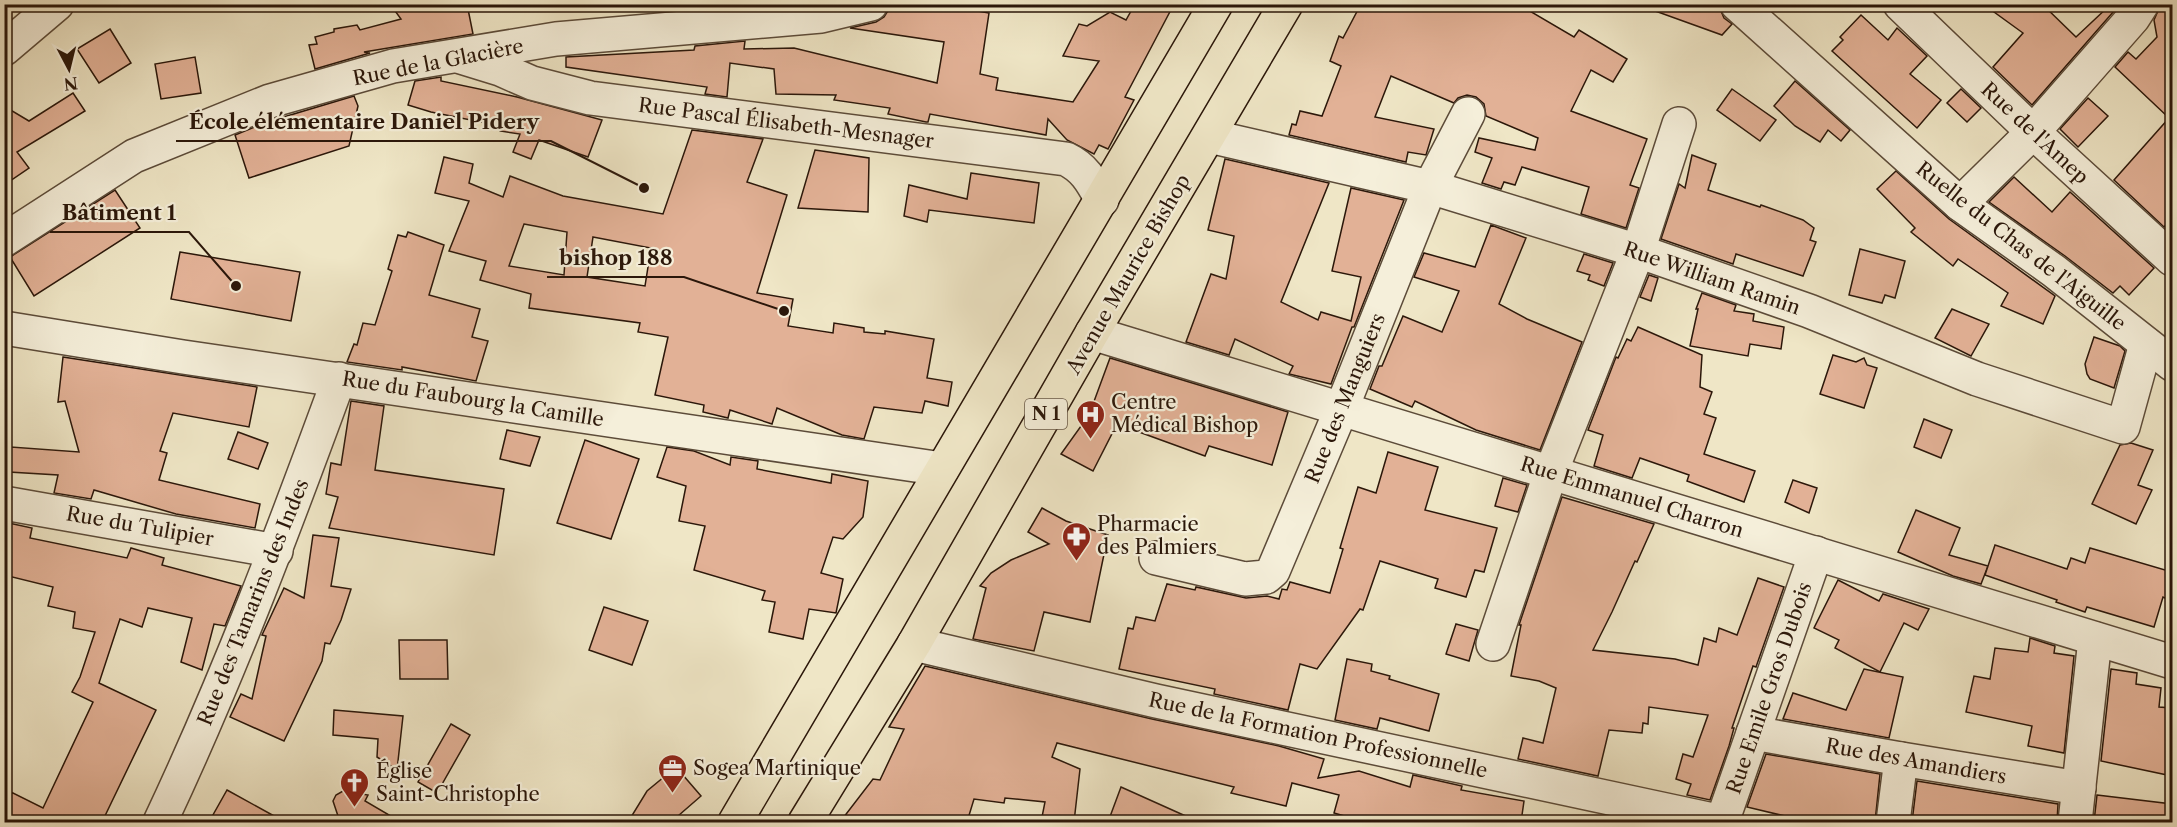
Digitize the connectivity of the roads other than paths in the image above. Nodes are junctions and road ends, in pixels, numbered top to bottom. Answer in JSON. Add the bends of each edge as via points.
{"nodes":[{"id":1,"x":57,"y":4,"type":"edge"},
{"id":2,"x":871,"y":4,"type":"edge"},
{"id":3,"x":1216,"y":4,"type":"edge"},
{"id":4,"x":1286,"y":4,"type":"edge"},
{"id":5,"x":1737,"y":4,"type":"edge"},
{"id":6,"x":1900,"y":4,"type":"edge"},
{"id":7,"x":2142,"y":4,"type":"edge"},
{"id":8,"x":745,"y":13,"type":"edge"},
{"id":9,"x":4,"y":49,"type":"edge"},
{"id":10,"x":457,"y":56,"type":"junction"},
{"id":11,"x":1468,"y":114,"type":"dead end"},
{"id":12,"x":1679,"y":124,"type":"dead end"},
{"id":13,"x":2033,"y":132,"type":"junction"},
{"id":14,"x":1209,"y":136,"type":"junction"},
{"id":15,"x":1430,"y":187,"type":"junction"},
{"id":16,"x":1102,"y":200,"type":"junction"},
{"id":17,"x":1960,"y":204,"type":"junction"},
{"id":18,"x":4,"y":240,"type":"edge"},
{"id":19,"x":1638,"y":251,"type":"junction"},
{"id":20,"x":2172,"y":259,"type":"edge"},
{"id":21,"x":4,"y":328,"type":"edge"},
{"id":22,"x":1092,"y":333,"type":"junction"},
{"id":23,"x":2146,"y":344,"type":"junction"},
{"id":24,"x":2172,"y":364,"type":"edge"},
{"id":25,"x":339,"y":379,"type":"junction"},
{"id":26,"x":1341,"y":410,"type":"junction"},
{"id":27,"x":942,"y":469,"type":"junction"},
{"id":28,"x":1551,"y":472,"type":"junction"},
{"id":29,"x":4,"y":503,"type":"edge"},
{"id":30,"x":276,"y":551,"type":"junction"},
{"id":31,"x":1816,"y":553,"type":"junction"},
{"id":32,"x":1156,"y":558,"type":"dead end"},
{"id":33,"x":2095,"y":639,"type":"junction"},
{"id":34,"x":914,"y":644,"type":"junction"},
{"id":35,"x":1493,"y":644,"type":"dead end"},
{"id":36,"x":2172,"y":662,"type":"edge"},
{"id":37,"x":1753,"y":733,"type":"junction"},
{"id":38,"x":1901,"y":759,"type":"junction"},
{"id":39,"x":2079,"y":788,"type":"junction"},
{"id":40,"x":160,"y":822,"type":"edge"},
{"id":41,"x":735,"y":822,"type":"edge"},
{"id":42,"x":805,"y":822,"type":"edge"},
{"id":43,"x":1722,"y":822,"type":"edge"},
{"id":44,"x":1893,"y":822,"type":"edge"},
{"id":45,"x":2075,"y":822,"type":"edge"}],
"edges":[{"from":1,"to":9,"type":"street"},
{"from":2,"to":8,"type":"street","name":"Rue de la Glacière","via":[[821,16]]},
{"from":3,"to":16,"type":"main road"},
{"from":4,"to":14,"type":"main road","name":"Avenue Maurice Bishop","number":"N 1"},
{"from":5,"to":17,"type":"street","name":"Ruelle du Chas de l'Aiguille"},
{"from":6,"to":13,"type":"street","name":"Rue de l'Amep"},
{"from":7,"to":13,"type":"street"},
{"from":8,"to":10,"type":"street","name":"Rue de la Glacière"},
{"from":10,"to":16,"type":"street","name":"Rue Pascal Élisabeth-Mesnager","via":[[532,83],[590,98],[1066,159],[1088,175]]},
{"from":10,"to":18,"type":"street","name":"Rue de la Glacière","via":[[393,66],[270,101],[144,151]]},
{"from":11,"to":15,"type":"street","name":"Rue des Manguiers"},
{"from":12,"to":19,"type":"street"},
{"from":13,"to":17,"type":"street"},
{"from":13,"to":20,"type":"street","name":"Rue de l'Amep"},
{"from":14,"to":15,"type":"street","name":"Rue William Ramin"},
{"from":14,"to":22,"type":"main road","name":"Avenue Maurice Bishop","number":"N 1"},
{"from":15,"to":19,"type":"street","name":"Rue William Ramin"},
{"from":15,"to":26,"type":"street","name":"Rue des Manguiers"},
{"from":16,"to":27,"type":"main road"},
{"from":17,"to":23,"type":"street","name":"Ruelle du Chas de l'Aiguille"},
{"from":19,"to":23,"type":"street","name":"Rue William Ramin","via":[[1809,311],[1977,378],[2123,427]]},
{"from":19,"to":28,"type":"street"},
{"from":21,"to":25,"type":"street","name":"Rue du Faubourg la Camille"},
{"from":22,"to":26,"type":"street","name":"Rue Emmanuel Charron"},
{"from":22,"to":34,"type":"main road","name":"Avenue Maurice Bishop","number":"N 1"},
{"from":23,"to":24,"type":"street","name":"Ruelle du Chas de l'Aiguille"},
{"from":25,"to":27,"type":"street","name":"Rue du Faubourg la Camille"},
{"from":25,"to":30,"type":"street","name":"Rue des Tamarins des Indes"},
{"from":26,"to":28,"type":"street","name":"Rue Emmanuel Charron"},
{"from":26,"to":32,"type":"street","name":"Rue des Manguiers","via":[[1273,571],[1266,578],[1245,579]]},
{"from":27,"to":41,"type":"main road"},
{"from":28,"to":31,"type":"street","name":"Rue Emmanuel Charron"},
{"from":28,"to":35,"type":"street"},
{"from":29,"to":30,"type":"street","name":"Rue du Tulipier"},
{"from":30,"to":40,"type":"street","name":"Rue des Tamarins des Indes","via":[[197,745]]},
{"from":31,"to":33,"type":"street","name":"Rue Emmanuel Charron"},
{"from":31,"to":37,"type":"street","name":"Rue Emile Gros Dubois"},
{"from":33,"to":36,"type":"street","name":"Rue Emmanuel Charron"},
{"from":33,"to":39,"type":"street"},
{"from":34,"to":42,"type":"main road","name":"Avenue Maurice Bishop","number":"N 1"},
{"from":34,"to":43,"type":"street","name":"Rue de la Formation Professionnelle","via":[[1156,701]]},
{"from":37,"to":38,"type":"street","name":"Rue des Amandiers"},
{"from":37,"to":43,"type":"street","name":"Rue Emile Gros Dubois"},
{"from":38,"to":39,"type":"street","name":"Rue des Amandiers"},
{"from":38,"to":44,"type":"street"},
{"from":39,"to":45,"type":"street"}]}
